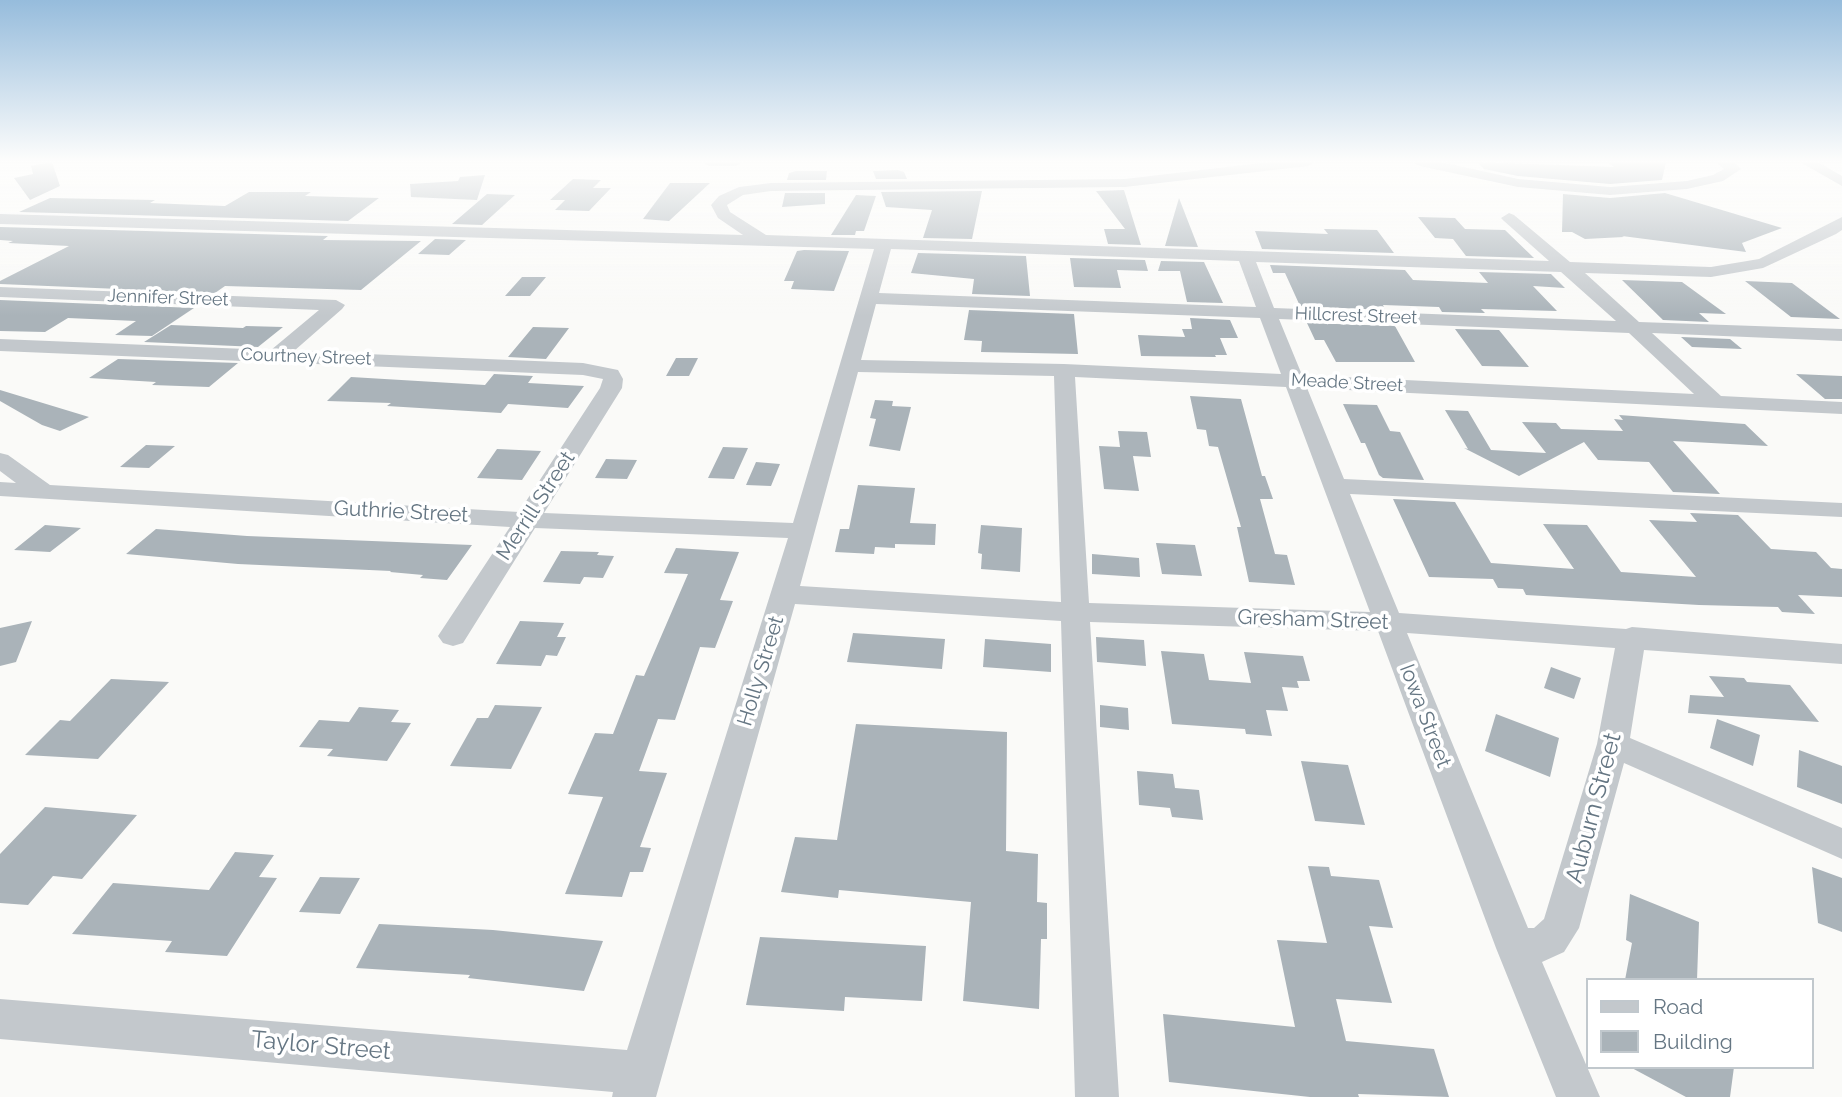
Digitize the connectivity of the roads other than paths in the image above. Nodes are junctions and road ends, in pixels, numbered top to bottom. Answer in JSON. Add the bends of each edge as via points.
{"nodes":[{"id":1,"x":722,"y":213,"type":"edge"},
{"id":2,"x":1509,"y":218,"type":"dead end"},
{"id":3,"x":0,"y":219,"type":"edge"},
{"id":4,"x":1842,"y":222,"type":"edge"},
{"id":5,"x":765,"y":240,"type":"junction"},
{"id":6,"x":884,"y":244,"type":"junction"},
{"id":7,"x":1245,"y":256,"type":"junction"},
{"id":8,"x":1564,"y":267,"type":"junction"},
{"id":9,"x":0,"y":292,"type":"edge"},
{"id":10,"x":870,"y":298,"type":"junction"},
{"id":11,"x":336,"y":305,"type":"joint"},
{"id":12,"x":1267,"y":313,"type":"junction"},
{"id":13,"x":1634,"y":327,"type":"junction"},
{"id":14,"x":1842,"y":335,"type":"edge"},
{"id":15,"x":0,"y":345,"type":"edge"},
{"id":16,"x":276,"y":356,"type":"junction"},
{"id":17,"x":851,"y":366,"type":"junction"},
{"id":18,"x":1064,"y":370,"type":"junction"},
{"id":19,"x":611,"y":374,"type":"joint"},
{"id":20,"x":1293,"y":380,"type":"junction"},
{"id":21,"x":1716,"y":403,"type":"junction"},
{"id":22,"x":1842,"y":408,"type":"edge"},
{"id":23,"x":0,"y":460,"type":"edge"},
{"id":24,"x":1335,"y":486,"type":"junction"},
{"id":25,"x":0,"y":489,"type":"edge"},
{"id":26,"x":43,"y":491,"type":"junction"},
{"id":27,"x":1842,"y":510,"type":"edge"},
{"id":28,"x":527,"y":520,"type":"junction"},
{"id":29,"x":803,"y":531,"type":"junction"},
{"id":30,"x":783,"y":594,"type":"junction"},
{"id":31,"x":1075,"y":612,"type":"junction"},
{"id":32,"x":1387,"y":622,"type":"junction"},
{"id":33,"x":453,"y":636,"type":"dead end"},
{"id":34,"x":1632,"y":638,"type":"junction"},
{"id":35,"x":1842,"y":654,"type":"edge"},
{"id":36,"x":1614,"y":744,"type":"junction"},
{"id":37,"x":1842,"y":844,"type":"edge"},
{"id":38,"x":1516,"y":948,"type":"junction"},
{"id":39,"x":0,"y":1018,"type":"edge"},
{"id":40,"x":638,"y":1085,"type":"edge"},
{"id":41,"x":1097,"y":1097,"type":"edge"},
{"id":42,"x":1578,"y":1097,"type":"edge"}],
"edges":[{"from":1,"to":5,"type":"street"},
{"from":2,"to":8,"type":"street"},
{"from":3,"to":5,"type":"street"},
{"from":4,"to":8,"type":"street","via":[[1787,252],[1734,270]]},
{"from":5,"to":6,"type":"street"},
{"from":6,"to":7,"type":"street"},
{"from":6,"to":10,"type":"street","name":"Holly Street"},
{"from":7,"to":8,"type":"street"},
{"from":7,"to":12,"type":"street","name":"Iowa Street"},
{"from":8,"to":13,"type":"street"},
{"from":9,"to":11,"type":"street","name":"Jennifer Street"},
{"from":10,"to":12,"type":"street","name":"Hillcrest Street"},
{"from":10,"to":17,"type":"street","name":"Holly Street"},
{"from":11,"to":16,"type":"street"},
{"from":12,"to":13,"type":"street","name":"Hillcrest Street"},
{"from":12,"to":20,"type":"street","name":"Iowa Street"},
{"from":13,"to":14,"type":"street","name":"Hillcrest Street"},
{"from":13,"to":21,"type":"street"},
{"from":15,"to":16,"type":"street","name":"Courtney Street"},
{"from":16,"to":19,"type":"street","name":"Courtney Street"},
{"from":17,"to":18,"type":"street","name":"Meade Street"},
{"from":17,"to":29,"type":"street","name":"Holly Street"},
{"from":18,"to":20,"type":"street","name":"Meade Street"},
{"from":18,"to":31,"type":"street"},
{"from":19,"to":28,"type":"street","name":"Merrill Street","via":[[611,388]]},
{"from":20,"to":21,"type":"street","name":"Meade Street"},
{"from":20,"to":24,"type":"street","name":"Iowa Street"},
{"from":21,"to":22,"type":"street","name":"Meade Street"},
{"from":23,"to":26,"type":"street"},
{"from":24,"to":27,"type":"street"},
{"from":24,"to":32,"type":"street","name":"Iowa Street"},
{"from":25,"to":26,"type":"street","name":"Guthrie Street"},
{"from":26,"to":28,"type":"street","name":"Guthrie Street"},
{"from":28,"to":29,"type":"street","name":"Guthrie Street"},
{"from":28,"to":33,"type":"street","name":"Merrill Street"},
{"from":29,"to":30,"type":"street","name":"Holly Street"},
{"from":30,"to":31,"type":"street","name":"Gresham Street"},
{"from":30,"to":40,"type":"street","name":"Holly Street"},
{"from":31,"to":32,"type":"street","name":"Gresham Street"},
{"from":31,"to":41,"type":"street"},
{"from":32,"to":34,"type":"street","name":"Gresham Street"},
{"from":32,"to":38,"type":"street","name":"Iowa Street"},
{"from":34,"to":35,"type":"street","name":"Gresham Street"},
{"from":34,"to":36,"type":"street","name":"Auburn Street"},
{"from":36,"to":37,"type":"street"},
{"from":36,"to":38,"type":"street","name":"Auburn Street","via":[[1560,928],[1538,945]]},
{"from":38,"to":42,"type":"street","name":"Iowa Street"},
{"from":39,"to":40,"type":"street","name":"Taylor Street"}]}
